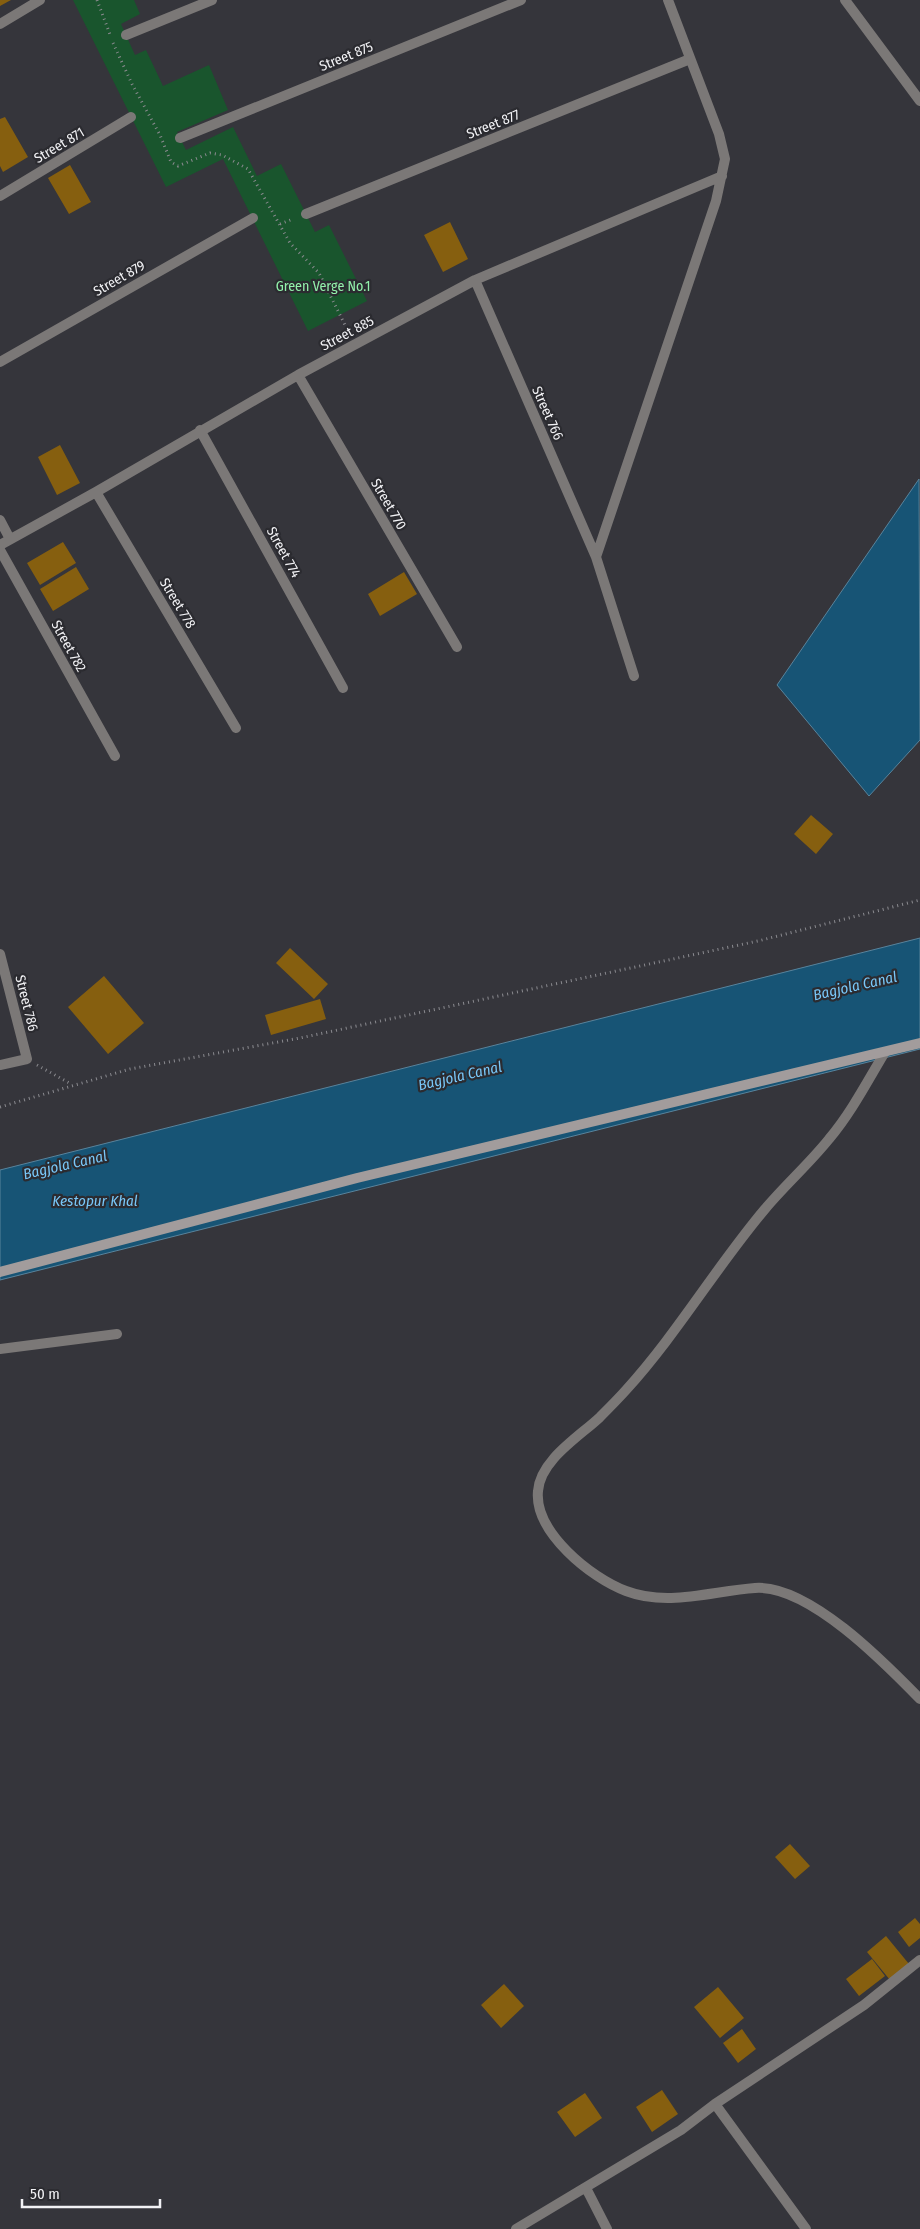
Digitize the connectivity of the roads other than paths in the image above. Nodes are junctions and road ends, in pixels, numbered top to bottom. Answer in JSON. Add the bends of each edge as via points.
{"nodes":[{"id":1,"x":40,"y":0,"type":"edge"},
{"id":2,"x":212,"y":0,"type":"edge"},
{"id":3,"x":521,"y":0,"type":"edge"},
{"id":4,"x":668,"y":0,"type":"edge"},
{"id":5,"x":846,"y":0,"type":"edge"},
{"id":6,"x":0,"y":24,"type":"edge"},
{"id":7,"x":126,"y":35,"type":"dead end"},
{"id":8,"x":690,"y":59,"type":"junction"},
{"id":9,"x":920,"y":101,"type":"edge"},
{"id":10,"x":131,"y":117,"type":"dead end"},
{"id":11,"x":180,"y":138,"type":"dead end"},
{"id":12,"x":722,"y":176,"type":"junction"},
{"id":13,"x":0,"y":196,"type":"edge"},
{"id":14,"x":306,"y":214,"type":"dead end"},
{"id":15,"x":252,"y":218,"type":"dead end"},
{"id":16,"x":476,"y":280,"type":"junction"},
{"id":17,"x":0,"y":362,"type":"edge"},
{"id":18,"x":298,"y":374,"type":"junction"},
{"id":19,"x":200,"y":430,"type":"junction"},
{"id":20,"x":96,"y":492,"type":"junction"},
{"id":21,"x":0,"y":520,"type":"edge"},
{"id":22,"x":10,"y":539,"type":"junction"},
{"id":23,"x":0,"y":545,"type":"edge"},
{"id":24,"x":0,"y":550,"type":"edge"},
{"id":25,"x":596,"y":557,"type":"junction"},
{"id":26,"x":457,"y":647,"type":"dead end"},
{"id":27,"x":634,"y":676,"type":"dead end"},
{"id":28,"x":343,"y":688,"type":"dead end"},
{"id":29,"x":236,"y":728,"type":"dead end"},
{"id":30,"x":114,"y":756,"type":"dead end"},
{"id":31,"x":0,"y":954,"type":"edge"},
{"id":32,"x":920,"y":1043,"type":"edge"},
{"id":33,"x":885,"y":1052,"type":"junction"},
{"id":34,"x":0,"y":1065,"type":"edge"},
{"id":35,"x":0,"y":1272,"type":"edge"},
{"id":36,"x":117,"y":1334,"type":"dead end"},
{"id":37,"x":0,"y":1350,"type":"edge"},
{"id":38,"x":920,"y":1698,"type":"edge"},
{"id":39,"x":920,"y":1960,"type":"edge"},
{"id":40,"x":715,"y":2104,"type":"junction"},
{"id":41,"x":586,"y":2188,"type":"junction"},
{"id":42,"x":516,"y":2229,"type":"edge"},
{"id":43,"x":607,"y":2229,"type":"edge"},
{"id":44,"x":806,"y":2229,"type":"edge"}],
"edges":[{"from":1,"to":6,"type":"street"},
{"from":2,"to":7,"type":"street"},
{"from":3,"to":11,"type":"street","name":"Street 875"},
{"from":4,"to":8,"type":"street"},
{"from":5,"to":9,"type":"street"},
{"from":8,"to":12,"type":"street","via":[[719,134],[725,159]]},
{"from":8,"to":14,"type":"street","name":"Street 877"},
{"from":10,"to":13,"type":"street","name":"Street 871"},
{"from":12,"to":16,"type":"street","name":"Street 885"},
{"from":12,"to":25,"type":"street"},
{"from":15,"to":17,"type":"street","name":"Street 879"},
{"from":16,"to":18,"type":"street","name":"Street 885"},
{"from":16,"to":25,"type":"street","name":"Street 766"},
{"from":18,"to":19,"type":"street","name":"Street 885"},
{"from":18,"to":26,"type":"street","name":"Street 770"},
{"from":19,"to":20,"type":"street","name":"Street 885"},
{"from":19,"to":28,"type":"street","name":"Street 774"},
{"from":20,"to":22,"type":"street","name":"Street 885"},
{"from":20,"to":29,"type":"street","name":"Street 778"},
{"from":21,"to":22,"type":"street"},
{"from":22,"to":23,"type":"street","name":"Street 885"},
{"from":24,"to":30,"type":"street","name":"Street 782"},
{"from":25,"to":27,"type":"street","name":"Street 766"},
{"from":31,"to":34,"type":"street","name":"Street 786","via":[[27,1059]]},
{"from":32,"to":33,"type":"street"},
{"from":33,"to":35,"type":"street","via":[[357,1178]]},
{"from":33,"to":38,"type":"street","via":[[830,1138],[766,1208],[653,1359],[600,1417],[561,1450],[546,1469],[538,1490],[540,1512],[554,1537],[578,1561],[627,1592],[685,1598],[758,1588],[783,1592],[828,1615]]},
{"from":36,"to":37,"type":"street"},
{"from":39,"to":40,"type":"street","via":[[864,2006]]},
{"from":40,"to":41,"type":"street","via":[[681,2130]]},
{"from":40,"to":44,"type":"street"},
{"from":41,"to":42,"type":"street"},
{"from":41,"to":43,"type":"street"}]}
